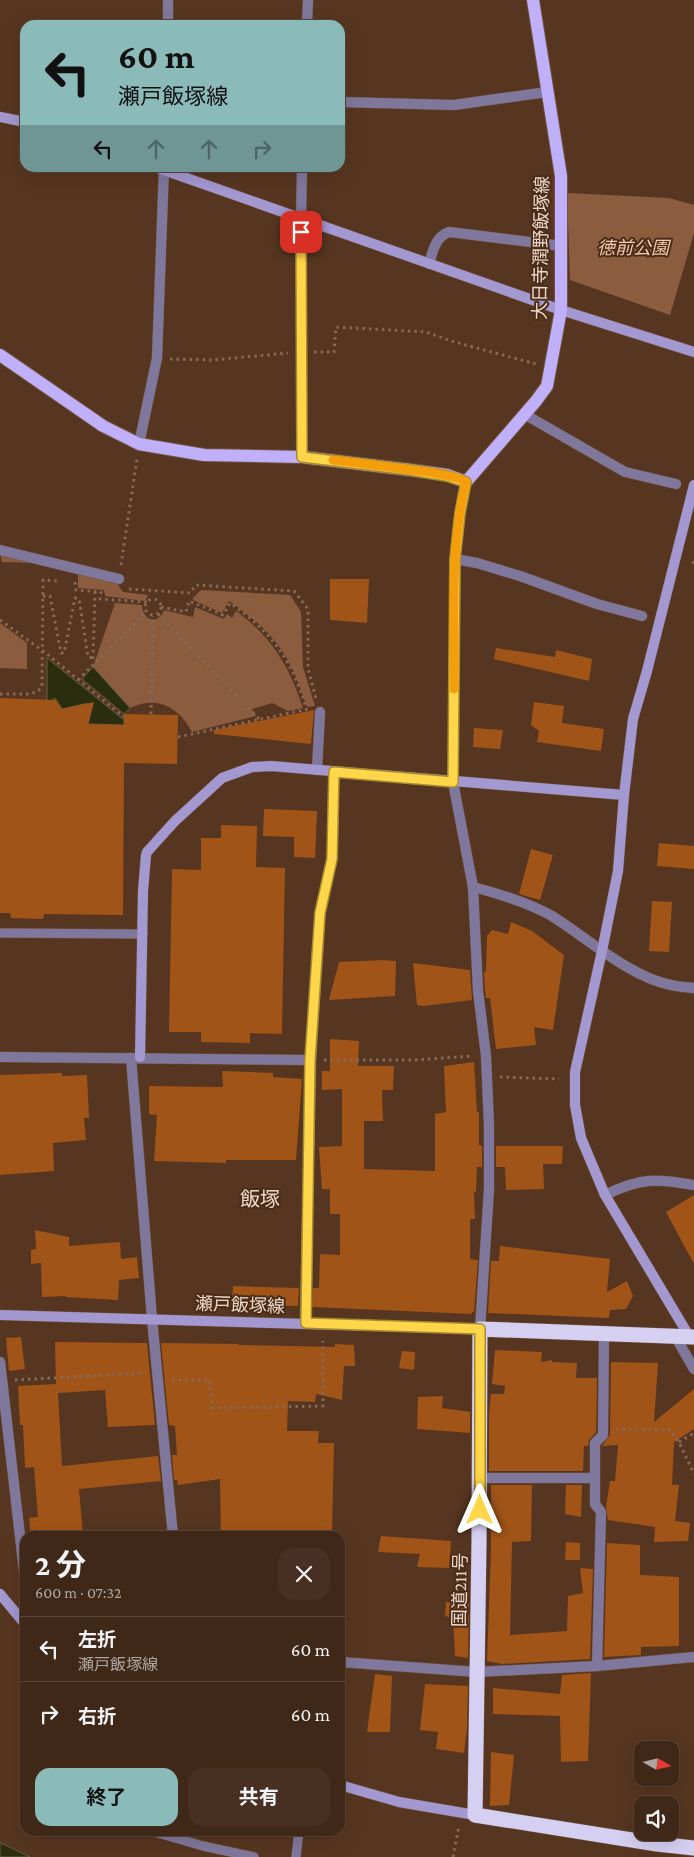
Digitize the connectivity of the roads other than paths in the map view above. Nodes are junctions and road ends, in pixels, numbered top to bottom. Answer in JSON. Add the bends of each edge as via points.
{"nodes":[{"id":1,"x":168,"y":0,"type":"edge"},
{"id":2,"x":308,"y":0,"type":"edge"},
{"id":3,"x":533,"y":0,"type":"edge"},
{"id":4,"x":168,"y":20,"type":"edge"},
{"id":5,"x":307,"y":20,"type":"edge"},
{"id":6,"x":547,"y":92,"type":"junction"},
{"id":7,"x":345,"y":102,"type":"edge"},
{"id":8,"x":0,"y":117,"type":"edge"},
{"id":9,"x":20,"y":121,"type":"edge"},
{"id":10,"x":162,"y":172,"type":"edge"},
{"id":11,"x":173,"y":172,"type":"edge"},
{"id":12,"x":302,"y":172,"type":"edge"},
{"id":13,"x":301,"y":219,"type":"junction"},
{"id":14,"x":562,"y":246,"type":"junction"},
{"id":15,"x":429,"y":264,"type":"junction"},
{"id":16,"x":561,"y":310,"type":"junction"},
{"id":17,"x":694,"y":352,"type":"edge"},
{"id":18,"x":0,"y":355,"type":"edge"},
{"id":19,"x":524,"y":414,"type":"junction"},
{"id":20,"x":139,"y":444,"type":"junction"},
{"id":21,"x":302,"y":457,"type":"junction"},
{"id":22,"x":466,"y":482,"type":"junction"},
{"id":23,"x":676,"y":484,"type":"dead end"},
{"id":24,"x":694,"y":485,"type":"edge"},
{"id":25,"x":0,"y":550,"type":"edge"},
{"id":26,"x":455,"y":559,"type":"junction"},
{"id":27,"x":119,"y":578,"type":"road end"},
{"id":28,"x":642,"y":616,"type":"dead end"},
{"id":29,"x":319,"y":710,"type":"road end"},
{"id":30,"x":317,"y":770,"type":"junction"},
{"id":31,"x":334,"y":772,"type":"junction"},
{"id":32,"x":453,"y":782,"type":"junction"},
{"id":33,"x":624,"y":794,"type":"junction"},
{"id":34,"x":473,"y":887,"type":"junction"},
{"id":35,"x":0,"y":933,"type":"edge"},
{"id":36,"x":143,"y":934,"type":"junction"},
{"id":37,"x":602,"y":951,"type":"junction"},
{"id":38,"x":694,"y":988,"type":"edge"},
{"id":39,"x":0,"y":1057,"type":"edge"},
{"id":40,"x":136,"y":1058,"type":"junction"},
{"id":41,"x":310,"y":1060,"type":"junction"},
{"id":42,"x":694,"y":1185,"type":"edge"},
{"id":43,"x":605,"y":1195,"type":"junction"},
{"id":44,"x":0,"y":1315,"type":"edge"},
{"id":45,"x":152,"y":1319,"type":"junction"},
{"id":46,"x":306,"y":1323,"type":"junction"},
{"id":47,"x":480,"y":1329,"type":"junction"},
{"id":48,"x":604,"y":1334,"type":"junction"},
{"id":49,"x":686,"y":1336,"type":"edge"},
{"id":50,"x":0,"y":1362,"type":"edge"},
{"id":51,"x":694,"y":1369,"type":"edge"},
{"id":52,"x":480,"y":1478,"type":"junction"},
{"id":53,"x":595,"y":1478,"type":"junction"},
{"id":54,"x":173,"y":1531,"type":"edge"},
{"id":55,"x":20,"y":1537,"type":"edge"},
{"id":56,"x":0,"y":1594,"type":"edge"},
{"id":57,"x":13,"y":1611,"type":"junction"},
{"id":58,"x":20,"y":1615,"type":"edge"},
{"id":59,"x":20,"y":1619,"type":"edge"},
{"id":60,"x":694,"y":1657,"type":"edge"},
{"id":61,"x":345,"y":1662,"type":"edge"},
{"id":62,"x":597,"y":1666,"type":"junction"},
{"id":63,"x":477,"y":1672,"type":"junction"},
{"id":64,"x":345,"y":1786,"type":"edge"},
{"id":65,"x":468,"y":1814,"type":"junction"},
{"id":66,"x":168,"y":1836,"type":"edge"},
{"id":67,"x":299,"y":1836,"type":"edge"},
{"id":68,"x":694,"y":1840,"type":"edge"},
{"id":69,"x":657,"y":1844,"type":"junction"},
{"id":70,"x":694,"y":1848,"type":"edge"},
{"id":71,"x":254,"y":1857,"type":"edge"},
{"id":72,"x":296,"y":1857,"type":"edge"}],
"edges":[{"from":1,"to":4,"type":"street"},
{"from":2,"to":5,"type":"street"},
{"from":3,"to":6,"type":"main road","name":"大日寺潤野飯塚線"},
{"from":6,"to":7,"type":"street","via":[[454,105]]},
{"from":6,"to":14,"type":"main road","name":"大日寺潤野飯塚線","via":[[561,176]]},
{"from":8,"to":9,"type":"street"},
{"from":10,"to":20,"type":"street","via":[[157,358]]},
{"from":11,"to":13,"type":"street"},
{"from":12,"to":13,"type":"street"},
{"from":13,"to":15,"type":"street"},
{"from":13,"to":21,"type":"street"},
{"from":14,"to":15,"type":"street","via":[[449,232],[437,239]]},
{"from":14,"to":16,"type":"main road","name":"大日寺潤野飯塚線"},
{"from":15,"to":16,"type":"street"},
{"from":16,"to":17,"type":"street"},
{"from":16,"to":19,"type":"main road","name":"大日寺潤野飯塚線","via":[[547,386]]},
{"from":18,"to":20,"type":"main road","via":[[103,426]]},
{"from":19,"to":22,"type":"main road","name":"大日寺潤野飯塚線"},
{"from":19,"to":23,"type":"street","via":[[625,472]]},
{"from":20,"to":21,"type":"main road","via":[[204,455]]},
{"from":21,"to":22,"type":"main road","via":[[411,470]]},
{"from":22,"to":26,"type":"street"},
{"from":24,"to":33,"type":"street","via":[[633,719]]},
{"from":25,"to":27,"type":"street"},
{"from":26,"to":28,"type":"street","via":[[520,576],[597,604]]},
{"from":26,"to":32,"type":"street"},
{"from":29,"to":30,"type":"street"},
{"from":30,"to":31,"type":"street"},
{"from":30,"to":36,"type":"street","via":[[271,766],[237,771],[214,784],[174,821],[146,855]]},
{"from":31,"to":32,"type":"street"},
{"from":31,"to":41,"type":"street","via":[[332,859],[320,913]]},
{"from":32,"to":33,"type":"street"},
{"from":32,"to":34,"type":"street"},
{"from":33,"to":37,"type":"street","via":[[618,870]]},
{"from":34,"to":37,"type":"street","via":[[505,895],[550,916]]},
{"from":34,"to":47,"type":"street","via":[[478,991],[486,1056],[489,1189]]},
{"from":35,"to":36,"type":"lane"},
{"from":36,"to":40,"type":"street"},
{"from":37,"to":38,"type":"street","via":[[644,976],[670,985]]},
{"from":37,"to":43,"type":"street","via":[[574,1072],[581,1138]]},
{"from":39,"to":40,"type":"street"},
{"from":40,"to":41,"type":"street"},
{"from":40,"to":45,"type":"street"},
{"from":41,"to":46,"type":"street"},
{"from":42,"to":43,"type":"street","via":[[644,1180]]},
{"from":43,"to":49,"type":"street"},
{"from":44,"to":45,"type":"street","name":"瀬戸飯塚線"},
{"from":45,"to":46,"type":"street","name":"瀬戸飯塚線"},
{"from":45,"to":54,"type":"street"},
{"from":46,"to":47,"type":"street","name":"瀬戸飯塚線"},
{"from":47,"to":48,"type":"highway"},
{"from":47,"to":52,"type":"highway","name":"国道211号"},
{"from":48,"to":49,"type":"highway"},
{"from":48,"to":53,"type":"street","via":[[603,1435],[595,1443]]},
{"from":49,"to":51,"type":"street"},
{"from":50,"to":55,"type":"street"},
{"from":52,"to":53,"type":"street"},
{"from":52,"to":63,"type":"highway","name":"国道211号"},
{"from":53,"to":62,"type":"street","via":[[595,1504],[601,1512]]},
{"from":56,"to":57,"type":"street"},
{"from":57,"to":58,"type":"street"},
{"from":57,"to":59,"type":"street"},
{"from":60,"to":62,"type":"street"},
{"from":61,"to":63,"type":"street"},
{"from":62,"to":63,"type":"street"},
{"from":63,"to":65,"type":"highway","name":"国道211号"},
{"from":64,"to":65,"type":"street","via":[[399,1802]]},
{"from":65,"to":69,"type":"highway"},
{"from":66,"to":71,"type":"lane"},
{"from":67,"to":72,"type":"lane"},
{"from":68,"to":69,"type":"street"},
{"from":69,"to":70,"type":"highway"}]}
